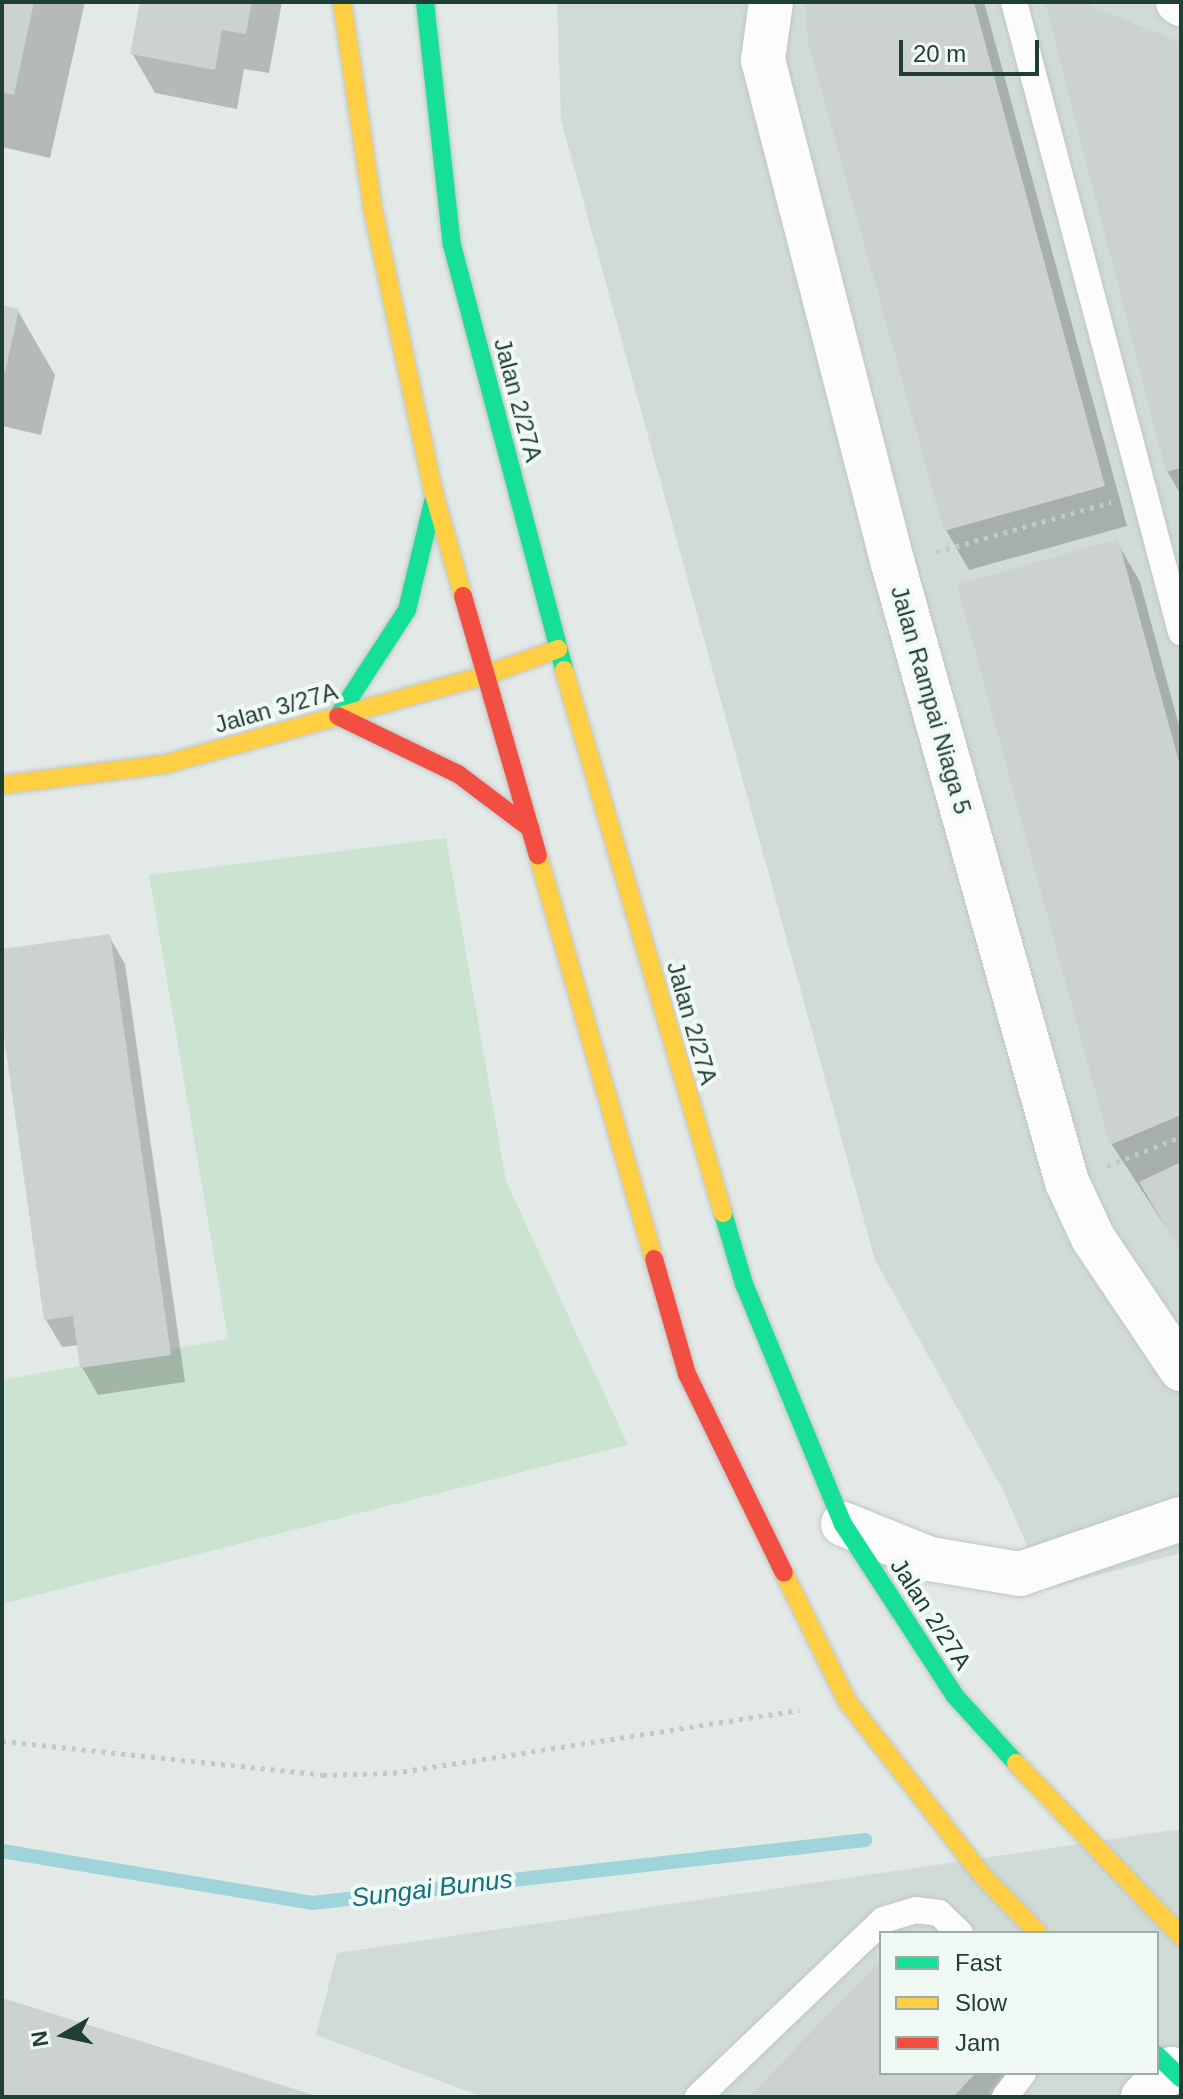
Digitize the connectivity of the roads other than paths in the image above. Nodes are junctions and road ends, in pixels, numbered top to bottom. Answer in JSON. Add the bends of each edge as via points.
{"nodes":[{"id":1,"x":342,"y":2,"type":"edge"},
{"id":2,"x":425,"y":2,"type":"edge"},
{"id":3,"x":771,"y":2,"type":"edge"},
{"id":4,"x":1014,"y":2,"type":"edge"},
{"id":5,"x":434,"y":494,"type":"junction"},
{"id":6,"x":1181,"y":632,"type":"edge"},
{"id":7,"x":558,"y":649,"type":"junction"},
{"id":8,"x":483,"y":676,"type":"junction"},
{"id":9,"x":338,"y":716,"type":"junction"},
{"id":10,"x":2,"y":785,"type":"edge"},
{"id":11,"x":531,"y":829,"type":"junction"},
{"id":12,"x":1181,"y":1369,"type":"edge"},
{"id":13,"x":1181,"y":1519,"type":"edge"},
{"id":14,"x":843,"y":1524,"type":"junction"},
{"id":15,"x":958,"y":1931,"type":"edge"},
{"id":16,"x":1036,"y":1931,"type":"edge"},
{"id":17,"x":1181,"y":1936,"type":"edge"},
{"id":18,"x":1022,"y":2075,"type":"edge"},
{"id":19,"x":698,"y":2097,"type":"edge"},
{"id":20,"x":1005,"y":2097,"type":"edge"}],
"edges":[{"from":1,"to":5,"type":"main road","via":[[373,210]]},
{"from":2,"to":7,"type":"main road","name":"Jalan 2/27A","via":[[452,245]]},
{"from":3,"to":12,"type":"street","name":"Jalan Rampai Niaga 5","via":[[763,60],[893,564],[1067,1182],[1093,1238]]},
{"from":4,"to":6,"type":"lane"},
{"from":5,"to":8,"type":"main road"},
{"from":5,"to":9,"type":"main road","via":[[407,610]]},
{"from":7,"to":8,"type":"main road","name":"Jalan 3/27A"},
{"from":7,"to":14,"type":"main road","name":"Jalan 2/27A","via":[[744,1284]]},
{"from":8,"to":9,"type":"main road","name":"Jalan 3/27A"},
{"from":8,"to":11,"type":"main road"},
{"from":9,"to":10,"type":"main road","name":"Jalan 3/27A","via":[[166,764]]},
{"from":9,"to":11,"type":"main road","via":[[458,774]]},
{"from":11,"to":16,"type":"main road","via":[[687,1374],[847,1701],[981,1874]]},
{"from":13,"to":14,"type":"street","via":[[1020,1574],[930,1559]]},
{"from":14,"to":17,"type":"main road","name":"Jalan 2/27A","via":[[955,1696],[1100,1857]]},
{"from":15,"to":19,"type":"lane","via":[[939,1913],[916,1910],[883,1920]]},
{"from":18,"to":20,"type":"lane"}]}
